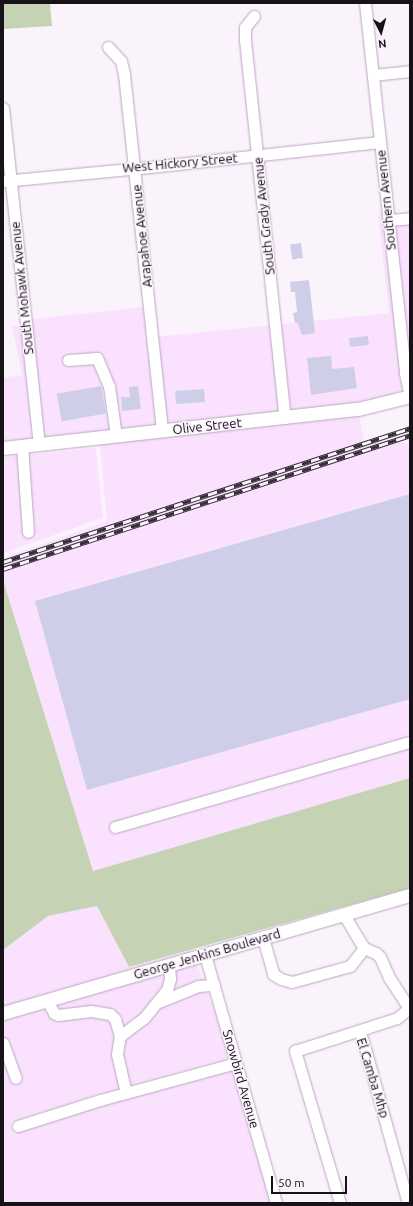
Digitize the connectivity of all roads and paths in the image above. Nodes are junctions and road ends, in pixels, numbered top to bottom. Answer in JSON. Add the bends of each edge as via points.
{"nodes":[{"id":1,"x":365,"y":3,"type":"edge"},
{"id":2,"x":254,"y":16,"type":"dead end"},
{"id":3,"x":108,"y":47,"type":"dead end"},
{"id":4,"x":410,"y":71,"type":"edge"},
{"id":5,"x":373,"y":75,"type":"junction"},
{"id":6,"x":3,"y":108,"type":"edge"},
{"id":7,"x":380,"y":142,"type":"junction"},
{"id":8,"x":258,"y":156,"type":"junction"},
{"id":9,"x":134,"y":167,"type":"junction"},
{"id":10,"x":7,"y":180,"type":"edge"},
{"id":11,"x":410,"y":218,"type":"edge"},
{"id":12,"x":389,"y":220,"type":"junction"},
{"id":13,"x":68,"y":360,"type":"dead end"},
{"id":14,"x":410,"y":396,"type":"edge"},
{"id":15,"x":285,"y":418,"type":"junction"},
{"id":16,"x":162,"y":431,"type":"junction"},
{"id":17,"x":116,"y":436,"type":"junction"},
{"id":18,"x":39,"y":444,"type":"junction"},
{"id":19,"x":22,"y":446,"type":"junction"},
{"id":20,"x":3,"y":448,"type":"edge"},
{"id":21,"x":28,"y":532,"type":"dead end"},
{"id":22,"x":410,"y":742,"type":"edge"},
{"id":23,"x":115,"y":826,"type":"dead end"},
{"id":24,"x":410,"y":895,"type":"edge"},
{"id":25,"x":344,"y":915,"type":"junction"},
{"id":26,"x":263,"y":938,"type":"junction"},
{"id":27,"x":364,"y":948,"type":"junction"},
{"id":28,"x":205,"y":955,"type":"junction"},
{"id":29,"x":169,"y":965,"type":"junction"},
{"id":30,"x":214,"y":985,"type":"junction"},
{"id":31,"x":47,"y":1000,"type":"junction"},
{"id":32,"x":158,"y":1002,"type":"junction"},
{"id":33,"x":409,"y":1010,"type":"edge"},
{"id":34,"x":3,"y":1013,"type":"edge"},
{"id":35,"x":359,"y":1031,"type":"junction"},
{"id":36,"x":120,"y":1036,"type":"junction"},
{"id":37,"x":3,"y":1043,"type":"edge"},
{"id":38,"x":236,"y":1063,"type":"junction"},
{"id":39,"x":16,"y":1078,"type":"dead end"},
{"id":40,"x":126,"y":1093,"type":"junction"},
{"id":41,"x":18,"y":1126,"type":"dead end"},
{"id":42,"x":276,"y":1203,"type":"edge"},
{"id":43,"x":340,"y":1203,"type":"edge"},
{"id":44,"x":408,"y":1203,"type":"edge"}],
"edges":[{"from":1,"to":5,"type":"street","name":"Southern Avenue"},
{"from":2,"to":8,"type":"street","name":"South Grady Avenue","via":[[245,27],[244,40]]},
{"from":3,"to":9,"type":"street","name":"Arapahoe Avenue","via":[[121,61],[124,74]]},
{"from":4,"to":5,"type":"street"},
{"from":5,"to":7,"type":"street","name":"Southern Avenue"},
{"from":6,"to":10,"type":"street","name":"South Mohawk Avenue"},
{"from":7,"to":8,"type":"street","name":"West Hickory Street"},
{"from":7,"to":12,"type":"street","name":"Southern Avenue"},
{"from":8,"to":9,"type":"street","name":"West Hickory Street"},
{"from":8,"to":15,"type":"street","name":"South Grady Avenue"},
{"from":9,"to":10,"type":"street","name":"West Hickory Street"},
{"from":9,"to":16,"type":"street","name":"Arapahoe Avenue"},
{"from":10,"to":18,"type":"street","name":"South Mohawk Avenue"},
{"from":11,"to":12,"type":"street"},
{"from":12,"to":14,"type":"street","name":"Southern Avenue","via":[[405,372]]},
{"from":13,"to":17,"type":"street","via":[[97,358],[109,386]]},
{"from":14,"to":15,"type":"main road","name":"Olive Street","via":[[358,410]]},
{"from":15,"to":16,"type":"main road","name":"Olive Street"},
{"from":16,"to":17,"type":"main road","name":"Olive Street"},
{"from":17,"to":18,"type":"main road","name":"Olive Street"},
{"from":18,"to":19,"type":"main road","name":"Olive Street"},
{"from":19,"to":20,"type":"main road","name":"Olive Street"},
{"from":19,"to":21,"type":"street"},
{"from":22,"to":23,"type":"street"},
{"from":24,"to":25,"type":"main road","name":"George Jenkins Boulevard"},
{"from":25,"to":26,"type":"main road","name":"George Jenkins Boulevard"},
{"from":25,"to":27,"type":"street"},
{"from":26,"to":27,"type":"street","via":[[273,974],[292,982],[350,966]]},
{"from":26,"to":28,"type":"main road","name":"George Jenkins Boulevard"},
{"from":27,"to":33,"type":"street","via":[[376,953],[380,958]]},
{"from":28,"to":29,"type":"main road","name":"George Jenkins Boulevard"},
{"from":28,"to":30,"type":"street","name":"Snowbird Avenue"},
{"from":29,"to":31,"type":"main road","name":"George Jenkins Boulevard"},
{"from":29,"to":32,"type":"street","via":[[170,979],[167,990]]},
{"from":30,"to":32,"type":"street","via":[[198,986]]},
{"from":30,"to":38,"type":"street","name":"Snowbird Avenue"},
{"from":31,"to":34,"type":"main road","name":"George Jenkins Boulevard"},
{"from":31,"to":36,"type":"street","via":[[58,1015],[91,1011],[110,1014],[115,1019]]},
{"from":32,"to":36,"type":"street","via":[[144,1018]]},
{"from":33,"to":35,"type":"street","via":[[397,1018]]},
{"from":35,"to":43,"type":"street","name":"El Camba Mhp","via":[[296,1051]]},
{"from":35,"to":44,"type":"street","name":"El Camba Mhp"},
{"from":36,"to":40,"type":"street","via":[[117,1054]]},
{"from":37,"to":39,"type":"street"},
{"from":38,"to":40,"type":"street"},
{"from":38,"to":42,"type":"street","name":"Snowbird Avenue"},
{"from":40,"to":41,"type":"street"}]}
